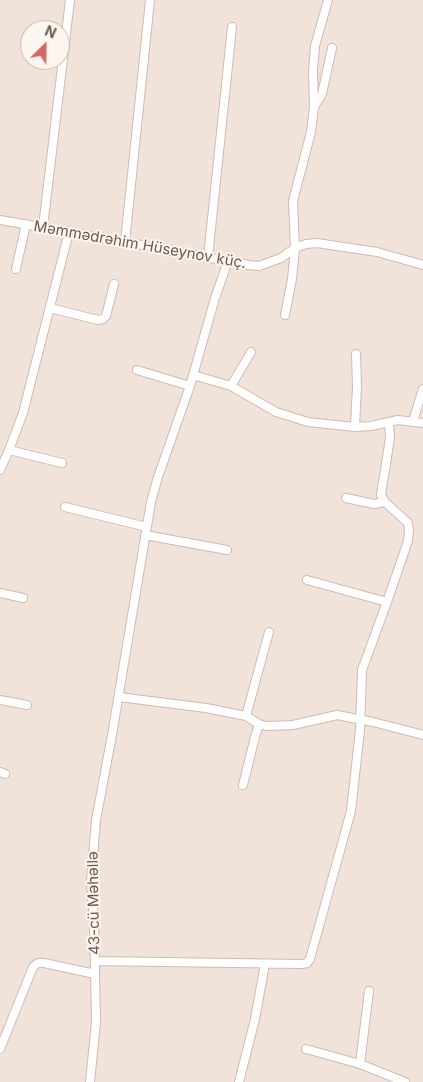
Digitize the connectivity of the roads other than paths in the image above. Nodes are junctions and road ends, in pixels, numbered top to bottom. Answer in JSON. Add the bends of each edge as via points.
{"nodes":[{"id":1,"x":70,"y":0,"type":"edge"},
{"id":2,"x":150,"y":0,"type":"edge"},
{"id":3,"x":328,"y":0,"type":"edge"},
{"id":4,"x":232,"y":27,"type":"dead end"},
{"id":5,"x":332,"y":48,"type":"dead end"},
{"id":6,"x":314,"y":107,"type":"junction"},
{"id":7,"x":0,"y":220,"type":"edge"},
{"id":8,"x":26,"y":224,"type":"junction"},
{"id":9,"x":42,"y":227,"type":"junction"},
{"id":10,"x":69,"y":232,"type":"junction"},
{"id":11,"x":125,"y":242,"type":"junction"},
{"id":12,"x":295,"y":248,"type":"junction"},
{"id":13,"x":208,"y":257,"type":"junction"},
{"id":14,"x":228,"y":262,"type":"junction"},
{"id":15,"x":423,"y":265,"type":"edge"},
{"id":16,"x":16,"y":269,"type":"dead end"},
{"id":17,"x":114,"y":284,"type":"dead end"},
{"id":18,"x":50,"y":308,"type":"junction"},
{"id":19,"x":285,"y":316,"type":"dead end"},
{"id":20,"x":251,"y":352,"type":"dead end"},
{"id":21,"x":356,"y":354,"type":"dead end"},
{"id":22,"x":136,"y":370,"type":"dead end"},
{"id":23,"x":194,"y":375,"type":"junction"},
{"id":24,"x":190,"y":386,"type":"junction"},
{"id":25,"x":231,"y":386,"type":"junction"},
{"id":26,"x":423,"y":389,"type":"edge"},
{"id":27,"x":413,"y":421,"type":"junction"},
{"id":28,"x":389,"y":422,"type":"junction"},
{"id":29,"x":423,"y":423,"type":"edge"},
{"id":30,"x":355,"y":426,"type":"junction"},
{"id":31,"x":9,"y":450,"type":"junction"},
{"id":32,"x":62,"y":463,"type":"dead end"},
{"id":33,"x":0,"y":470,"type":"edge"},
{"id":34,"x":346,"y":498,"type":"dead end"},
{"id":35,"x":385,"y":502,"type":"junction"},
{"id":36,"x":65,"y":507,"type":"dead end"},
{"id":37,"x":146,"y":531,"type":"junction"},
{"id":38,"x":227,"y":550,"type":"dead end"},
{"id":39,"x":307,"y":580,"type":"dead end"},
{"id":40,"x":0,"y":593,"type":"edge"},
{"id":41,"x":23,"y":598,"type":"dead end"},
{"id":42,"x":387,"y":602,"type":"junction"},
{"id":43,"x":269,"y":632,"type":"dead end"},
{"id":44,"x":119,"y":697,"type":"junction"},
{"id":45,"x":0,"y":700,"type":"edge"},
{"id":46,"x":27,"y":705,"type":"dead end"},
{"id":47,"x":246,"y":716,"type":"junction"},
{"id":48,"x":360,"y":719,"type":"junction"},
{"id":49,"x":259,"y":724,"type":"junction"},
{"id":50,"x":423,"y":735,"type":"edge"},
{"id":51,"x":243,"y":785,"type":"dead end"},
{"id":52,"x":96,"y":961,"type":"junction"},
{"id":53,"x":265,"y":964,"type":"junction"},
{"id":54,"x":95,"y":974,"type":"junction"},
{"id":55,"x":369,"y":991,"type":"dead end"},
{"id":56,"x":0,"y":1049,"type":"edge"},
{"id":57,"x":306,"y":1049,"type":"dead end"},
{"id":58,"x":360,"y":1064,"type":"junction"},
{"id":59,"x":390,"y":1079,"type":"edge"},
{"id":60,"x":90,"y":1082,"type":"edge"},
{"id":61,"x":239,"y":1082,"type":"edge"},
{"id":62,"x":405,"y":1082,"type":"edge"}],
"edges":[{"from":1,"to":9,"type":"street"},
{"from":2,"to":11,"type":"street"},
{"from":3,"to":6,"type":"street","via":[[315,46]]},
{"from":4,"to":13,"type":"street"},
{"from":5,"to":6,"type":"street","via":[[322,94]]},
{"from":6,"to":12,"type":"street","via":[[311,132],[293,201]]},
{"from":7,"to":8,"type":"street","name":"Məmmədrəhim Hüseynov küç."},
{"from":8,"to":9,"type":"street","name":"Məmmədrəhim Hüseynov küç."},
{"from":8,"to":16,"type":"street"},
{"from":9,"to":10,"type":"street","name":"Məmmədrəhim Hüseynov küç."},
{"from":10,"to":11,"type":"street","name":"Məmmədrəhim Hüseynov küç."},
{"from":10,"to":18,"type":"street"},
{"from":11,"to":13,"type":"street","name":"Məmmədrəhim Hüseynov küç."},
{"from":12,"to":14,"type":"street","name":"Məmmədrəhim Hüseynov küç.","via":[[259,266]]},
{"from":12,"to":15,"type":"street","name":"Məmmədrəhim Hüseynov küç.","via":[[306,244],[331,244]]},
{"from":12,"to":19,"type":"street"},
{"from":13,"to":14,"type":"street","name":"Məmmədrəhim Hüseynov küç."},
{"from":14,"to":23,"type":"street","name":"43-cü Məhəllə"},
{"from":17,"to":18,"type":"street","via":[[103,319]]},
{"from":18,"to":31,"type":"street","via":[[23,413]]},
{"from":20,"to":25,"type":"street"},
{"from":21,"to":30,"type":"street"},
{"from":22,"to":24,"type":"street"},
{"from":23,"to":24,"type":"street","name":"43-cü Məhəllə"},
{"from":23,"to":25,"type":"street"},
{"from":24,"to":37,"type":"street","name":"43-cü Məhəllə","via":[[158,477]]},
{"from":25,"to":30,"type":"street","via":[[292,418]]},
{"from":26,"to":27,"type":"street"},
{"from":27,"to":28,"type":"street"},
{"from":27,"to":29,"type":"street"},
{"from":28,"to":30,"type":"street"},
{"from":28,"to":35,"type":"street","via":[[390,438],[381,487]]},
{"from":31,"to":32,"type":"street"},
{"from":31,"to":33,"type":"street"},
{"from":34,"to":35,"type":"street","via":[[374,504]]},
{"from":35,"to":42,"type":"street","via":[[408,523],[410,530]]},
{"from":36,"to":37,"type":"street"},
{"from":37,"to":38,"type":"street"},
{"from":37,"to":44,"type":"street","name":"43-cü Məhəllə"},
{"from":39,"to":42,"type":"street"},
{"from":40,"to":41,"type":"street"},
{"from":42,"to":48,"type":"street","via":[[362,670]]},
{"from":43,"to":47,"type":"street"},
{"from":44,"to":47,"type":"street"},
{"from":44,"to":52,"type":"street","name":"43-cü Məhəllə","via":[[92,848]]},
{"from":45,"to":46,"type":"street"},
{"from":47,"to":49,"type":"street"},
{"from":48,"to":49,"type":"street","via":[[337,715],[283,726]]},
{"from":48,"to":50,"type":"street"},
{"from":48,"to":53,"type":"street","via":[[351,811],[310,959],[302,964]]},
{"from":49,"to":51,"type":"street"},
{"from":52,"to":53,"type":"street"},
{"from":52,"to":54,"type":"street","name":"43-cü Məhəllə"},
{"from":53,"to":61,"type":"street"},
{"from":54,"to":56,"type":"street","via":[[44,964],[33,967]]},
{"from":54,"to":60,"type":"street","name":"43-cü Məhəllə","via":[[96,1022]]},
{"from":55,"to":58,"type":"street"},
{"from":57,"to":58,"type":"street"},
{"from":58,"to":59,"type":"street"},
{"from":59,"to":62,"type":"street"}]}
